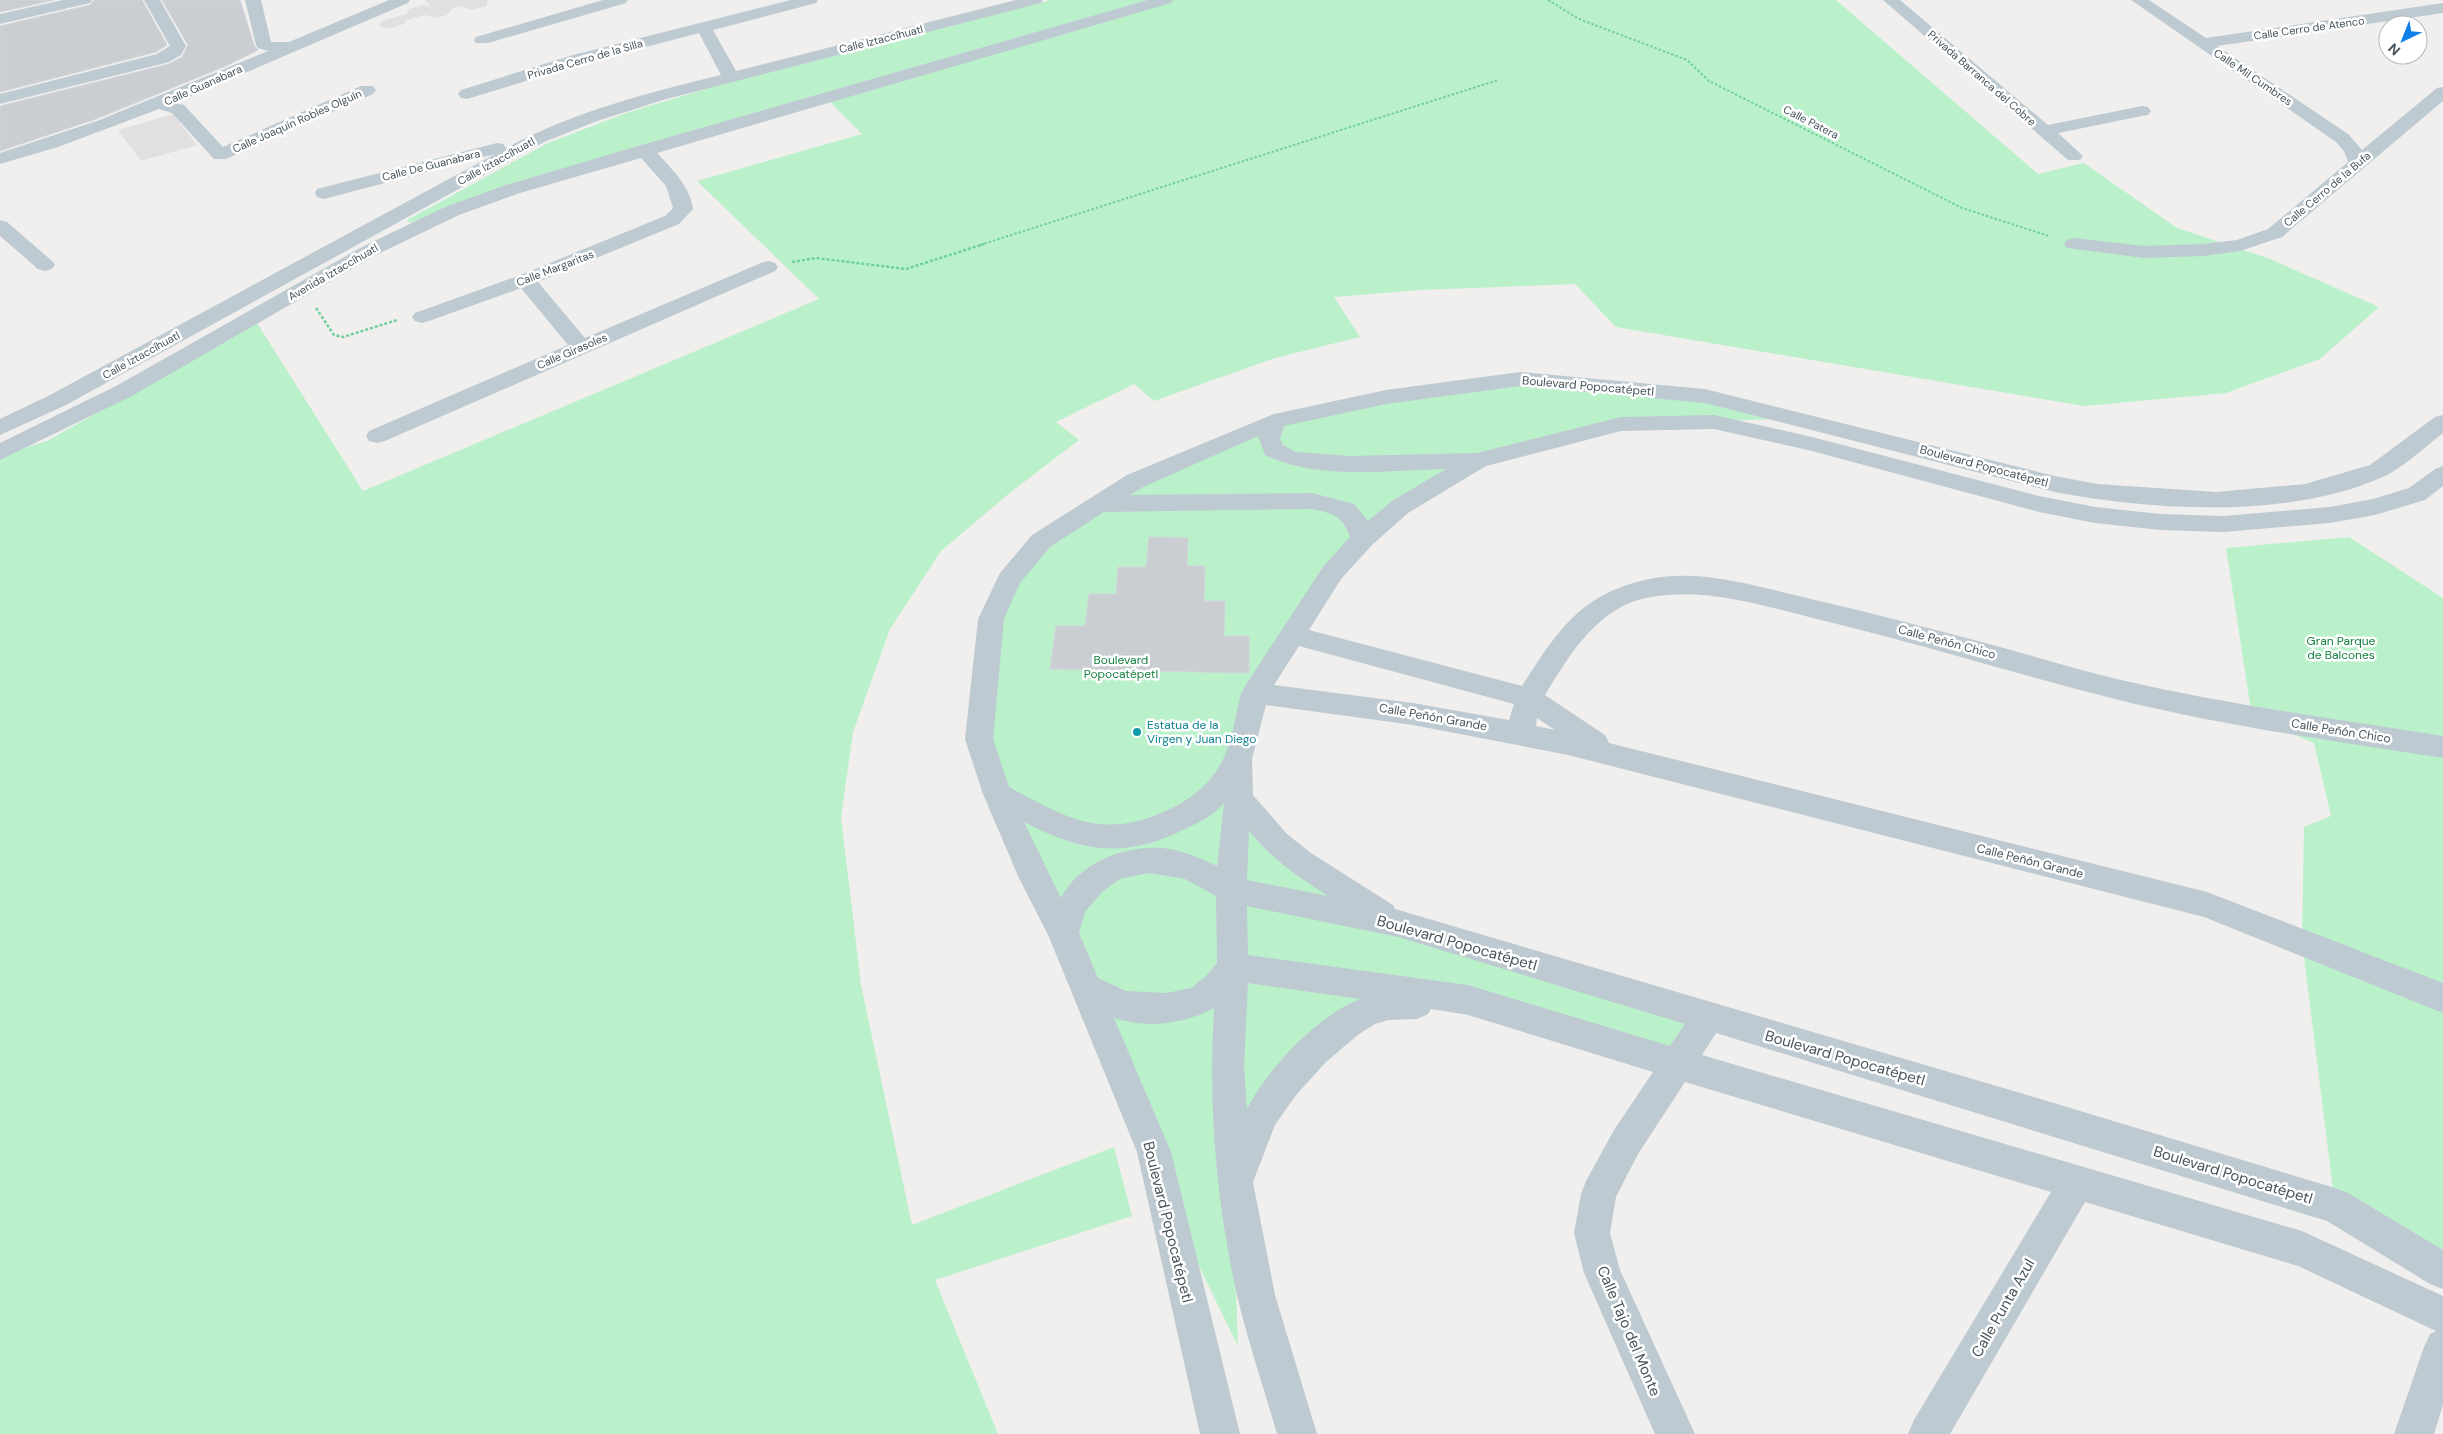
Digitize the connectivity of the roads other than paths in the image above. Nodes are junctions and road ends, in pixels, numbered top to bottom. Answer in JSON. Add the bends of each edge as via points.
{"nodes":[{"id":1,"x":84,"y":0,"type":"edge"},
{"id":2,"x":152,"y":0,"type":"edge"},
{"id":3,"x":253,"y":0,"type":"edge"},
{"id":4,"x":402,"y":0,"type":"edge"},
{"id":5,"x":620,"y":0,"type":"edge"},
{"id":6,"x":810,"y":0,"type":"edge"},
{"id":7,"x":1035,"y":0,"type":"edge"},
{"id":8,"x":1165,"y":0,"type":"edge"},
{"id":9,"x":1891,"y":0,"type":"edge"},
{"id":10,"x":2139,"y":0,"type":"edge"},
{"id":11,"x":2443,"y":8,"type":"edge"},
{"id":12,"x":0,"y":19,"type":"edge"},
{"id":13,"x":703,"y":26,"type":"junction"},
{"id":14,"x":482,"y":40,"type":"dead end"},
{"id":15,"x":2204,"y":43,"type":"junction"},
{"id":16,"x":289,"y":47,"type":"junction"},
{"id":17,"x":731,"y":78,"type":"junction"},
{"id":18,"x":367,"y":90,"type":"dead end"},
{"id":19,"x":2443,"y":92,"type":"edge"},
{"id":20,"x":467,"y":94,"type":"dead end"},
{"id":21,"x":0,"y":99,"type":"edge"},
{"id":22,"x":159,"y":104,"type":"junction"},
{"id":23,"x":2142,"y":111,"type":"dead end"},
{"id":24,"x":2043,"y":131,"type":"junction"},
{"id":25,"x":538,"y":138,"type":"junction"},
{"id":26,"x":644,"y":150,"type":"junction"},
{"id":27,"x":2074,"y":156,"type":"dead end"},
{"id":28,"x":0,"y":159,"type":"edge"},
{"id":29,"x":2357,"y":162,"type":"junction"},
{"id":30,"x":324,"y":193,"type":"dead end"},
{"id":31,"x":2,"y":229,"type":"edge"},
{"id":32,"x":2074,"y":244,"type":"road end"},
{"id":33,"x":45,"y":266,"type":"dead end"},
{"id":34,"x":768,"y":267,"type":"road end"},
{"id":35,"x":525,"y":280,"type":"junction"},
{"id":36,"x":422,"y":317,"type":"road end"},
{"id":37,"x":581,"y":347,"type":"junction"},
{"id":38,"x":1274,"y":421,"type":"junction"},
{"id":39,"x":2443,"y":422,"type":"edge"},
{"id":40,"x":0,"y":428,"type":"edge"},
{"id":41,"x":377,"y":436,"type":"dead end"},
{"id":42,"x":0,"y":452,"type":"edge"},
{"id":43,"x":1478,"y":460,"type":"junction"},
{"id":44,"x":2443,"y":474,"type":"edge"},
{"id":45,"x":1099,"y":504,"type":"junction"},
{"id":46,"x":1363,"y":539,"type":"junction"},
{"id":47,"x":1292,"y":635,"type":"junction"},
{"id":48,"x":1255,"y":692,"type":"junction"},
{"id":49,"x":1528,"y":698,"type":"junction"},
{"id":50,"x":1520,"y":732,"type":"junction"},
{"id":51,"x":2443,"y":747,"type":"edge"},
{"id":52,"x":1608,"y":752,"type":"junction"},
{"id":53,"x":1238,"y":759,"type":"junction"},
{"id":54,"x":997,"y":794,"type":"junction"},
{"id":55,"x":1239,"y":800,"type":"junction"},
{"id":56,"x":1231,"y":890,"type":"junction"},
{"id":57,"x":1398,"y":924,"type":"junction"},
{"id":58,"x":1063,"y":933,"type":"junction"},
{"id":59,"x":1232,"y":967,"type":"junction"},
{"id":60,"x":1086,"y":988,"type":"junction"},
{"id":61,"x":2443,"y":998,"type":"edge"},
{"id":62,"x":1468,"y":1000,"type":"junction"},
{"id":63,"x":1708,"y":1017,"type":"junction"},
{"id":64,"x":1678,"y":1064,"type":"junction"},
{"id":65,"x":2077,"y":1181,"type":"junction"},
{"id":66,"x":1235,"y":1183,"type":"junction"},
{"id":67,"x":2443,"y":1271,"type":"edge"},
{"id":68,"x":2443,"y":1315,"type":"edge"},
{"id":69,"x":2443,"y":1348,"type":"edge"},
{"id":70,"x":1220,"y":1434,"type":"edge"},
{"id":71,"x":1297,"y":1434,"type":"edge"},
{"id":72,"x":1675,"y":1434,"type":"edge"},
{"id":73,"x":1928,"y":1434,"type":"edge"},
{"id":74,"x":2414,"y":1434,"type":"edge"}],
"edges":[{"from":1,"to":12,"type":"street"},
{"from":2,"to":21,"type":"street","via":[[178,46],[175,52],[163,58]]},
{"from":3,"to":16,"type":"street","via":[[264,44],[274,48]]},
{"from":4,"to":16,"type":"street","name":"Calle Guanabara"},
{"from":5,"to":14,"type":"street"},
{"from":6,"to":13,"type":"street","name":"Privada Cerro de la Silla"},
{"from":7,"to":17,"type":"street","name":"Calle Iztaccíhuatl"},
{"from":8,"to":26,"type":"street","name":"Avenida Iztaccíhuatl"},
{"from":9,"to":24,"type":"street","name":"Privada Barranca del Cobre"},
{"from":10,"to":15,"type":"street","name":"Calle Mil Cumbres"},
{"from":11,"to":15,"type":"street","name":"Calle Cerro de Atenco"},
{"from":13,"to":17,"type":"street"},
{"from":13,"to":20,"type":"street","name":"Privada Cerro de la Silla","via":[[579,58]]},
{"from":15,"to":29,"type":"street","name":"Calle Mil Cumbres","via":[[2342,138],[2353,149]]},
{"from":16,"to":22,"type":"street","name":"Calle Guanabara"},
{"from":17,"to":25,"type":"street","name":"Calle Iztaccíhuatl","via":[[648,99]]},
{"from":18,"to":22,"type":"street","name":"Calle Joaquín Robles Olguín","via":[[220,155],[178,109]]},
{"from":19,"to":29,"type":"street","name":"Calle Cerro de la Bufa"},
{"from":22,"to":28,"type":"street","name":"Calle Guanabara"},
{"from":23,"to":24,"type":"street"},
{"from":24,"to":27,"type":"street","name":"Privada Barranca del Cobre"},
{"from":25,"to":30,"type":"street","name":"Calle De Guanabara"},
{"from":25,"to":40,"type":"street","name":"Calle Iztaccíhuatl","via":[[58,400]]},
{"from":26,"to":35,"type":"street","name":"Calle Margaritas","via":[[684,199],[683,209],[672,220],[655,229]]},
{"from":26,"to":42,"type":"street","name":"Avenida Iztaccíhuatl","via":[[452,211],[376,247],[124,391]]},
{"from":29,"to":32,"type":"street","name":"Calle Cerro de la Bufa","via":[[2275,233],[2240,244],[2203,250],[2144,252]]},
{"from":31,"to":33,"type":"street"},
{"from":34,"to":37,"type":"street","name":"Calle Girasoles"},
{"from":35,"to":36,"type":"street","name":"Calle Margaritas"},
{"from":35,"to":37,"type":"street"},
{"from":37,"to":41,"type":"street","name":"Calle Girasoles"},
{"from":38,"to":39,"type":"street","name":"Boulevard Popocatépetl","via":[[1386,397],[1520,379],[1705,396],[2054,484],[2115,494],[2216,500],[2305,492],[2344,482],[2378,470]]},
{"from":38,"to":43,"type":"street","via":[[1269,439],[1274,450],[1292,459],[1350,464]]},
{"from":38,"to":45,"type":"street","name":"Boulevard Popocatépetl","via":[[1135,481]]},
{"from":43,"to":44,"type":"street","name":"Boulevard Popocatépetl","via":[[1621,424],[1714,422],[1812,444],[2039,504],[2095,515],[2223,524],[2375,508],[2417,494]]},
{"from":43,"to":46,"type":"street","name":"Boulevard Popocatépetl","via":[[1400,506]]},
{"from":45,"to":46,"type":"street","via":[[1312,501],[1333,504],[1349,511],[1357,520]]},
{"from":45,"to":54,"type":"street","name":"Boulevard Popocatépetl","via":[[1041,541],[1009,579],[991,619],[979,739]]},
{"from":46,"to":47,"type":"street","name":"Boulevard Popocatépetl","via":[[1332,572]]},
{"from":47,"to":48,"type":"street","name":"Boulevard Popocatépetl"},
{"from":47,"to":49,"type":"street","name":"Calle Peñón Grande"},
{"from":48,"to":50,"type":"street","name":"Calle Peñón Grande","via":[[1362,705]]},
{"from":48,"to":53,"type":"street","name":"Boulevard Popocatépetl"},
{"from":49,"to":50,"type":"street","name":"Calle Peñón Chico"},
{"from":49,"to":51,"type":"street","name":"Calle Peñón Chico","via":[[1564,642],[1587,618],[1612,601],[1647,588],[1687,585],[1734,590],[1906,631],[2116,689],[2252,717]]},
{"from":49,"to":52,"type":"street","name":"Calle Peñón Grande"},
{"from":50,"to":52,"type":"street","name":"Calle Peñón Grande"},
{"from":52,"to":61,"type":"street","name":"Calle Peñón Grande","via":[[1671,771],[2207,905]]},
{"from":53,"to":54,"type":"street","via":[[1206,803],[1160,830],[1131,836],[1101,838],[1074,832],[1050,823]]},
{"from":53,"to":55,"type":"street","name":"Boulevard Popocatépetl"},
{"from":54,"to":58,"type":"street","name":"Boulevard Popocatépetl","via":[[1034,878]]},
{"from":55,"to":56,"type":"street","name":"Boulevard Popocatépetl"},
{"from":55,"to":57,"type":"street","via":[[1277,843],[1300,862]]},
{"from":56,"to":57,"type":"street","name":"Boulevard Popocatépetl"},
{"from":56,"to":58,"type":"street","name":"Boulevard Popocatépetl","via":[[1211,875],[1175,862],[1135,860],[1101,875],[1086,888],[1073,903]]},
{"from":56,"to":59,"type":"street","name":"Boulevard Popocatépetl"},
{"from":57,"to":63,"type":"street","name":"Boulevard Popocatépetl"},
{"from":58,"to":60,"type":"street","name":"Boulevard Popocatépetl"},
{"from":59,"to":60,"type":"street","via":[[1223,982],[1198,1001],[1174,1006],[1132,1007]]},
{"from":59,"to":62,"type":"street"},
{"from":59,"to":66,"type":"street","name":"Boulevard Popocatépetl","via":[[1227,1066]]},
{"from":60,"to":70,"type":"street","name":"Boulevard Popocatépetl","via":[[1154,1152]]},
{"from":62,"to":64,"type":"street"},
{"from":62,"to":66,"type":"street","via":[[1379,1007],[1339,1029],[1313,1052],[1263,1114]]},
{"from":63,"to":64,"type":"street","name":"Calle Tajo del Monte"},
{"from":63,"to":67,"type":"street","name":"Boulevard Popocatépetl","via":[[2335,1206]]},
{"from":64,"to":65,"type":"street"},
{"from":64,"to":72,"type":"street","name":"Calle Tajo del Monte","via":[[1626,1142],[1599,1194],[1592,1233],[1602,1273]]},
{"from":65,"to":68,"type":"street","via":[[2302,1249]]},
{"from":65,"to":73,"type":"street","name":"Calle Punta Azul"},
{"from":66,"to":71,"type":"street","name":"Boulevard Popocatépetl","via":[[1256,1295]]},
{"from":69,"to":74,"type":"street"}]}
